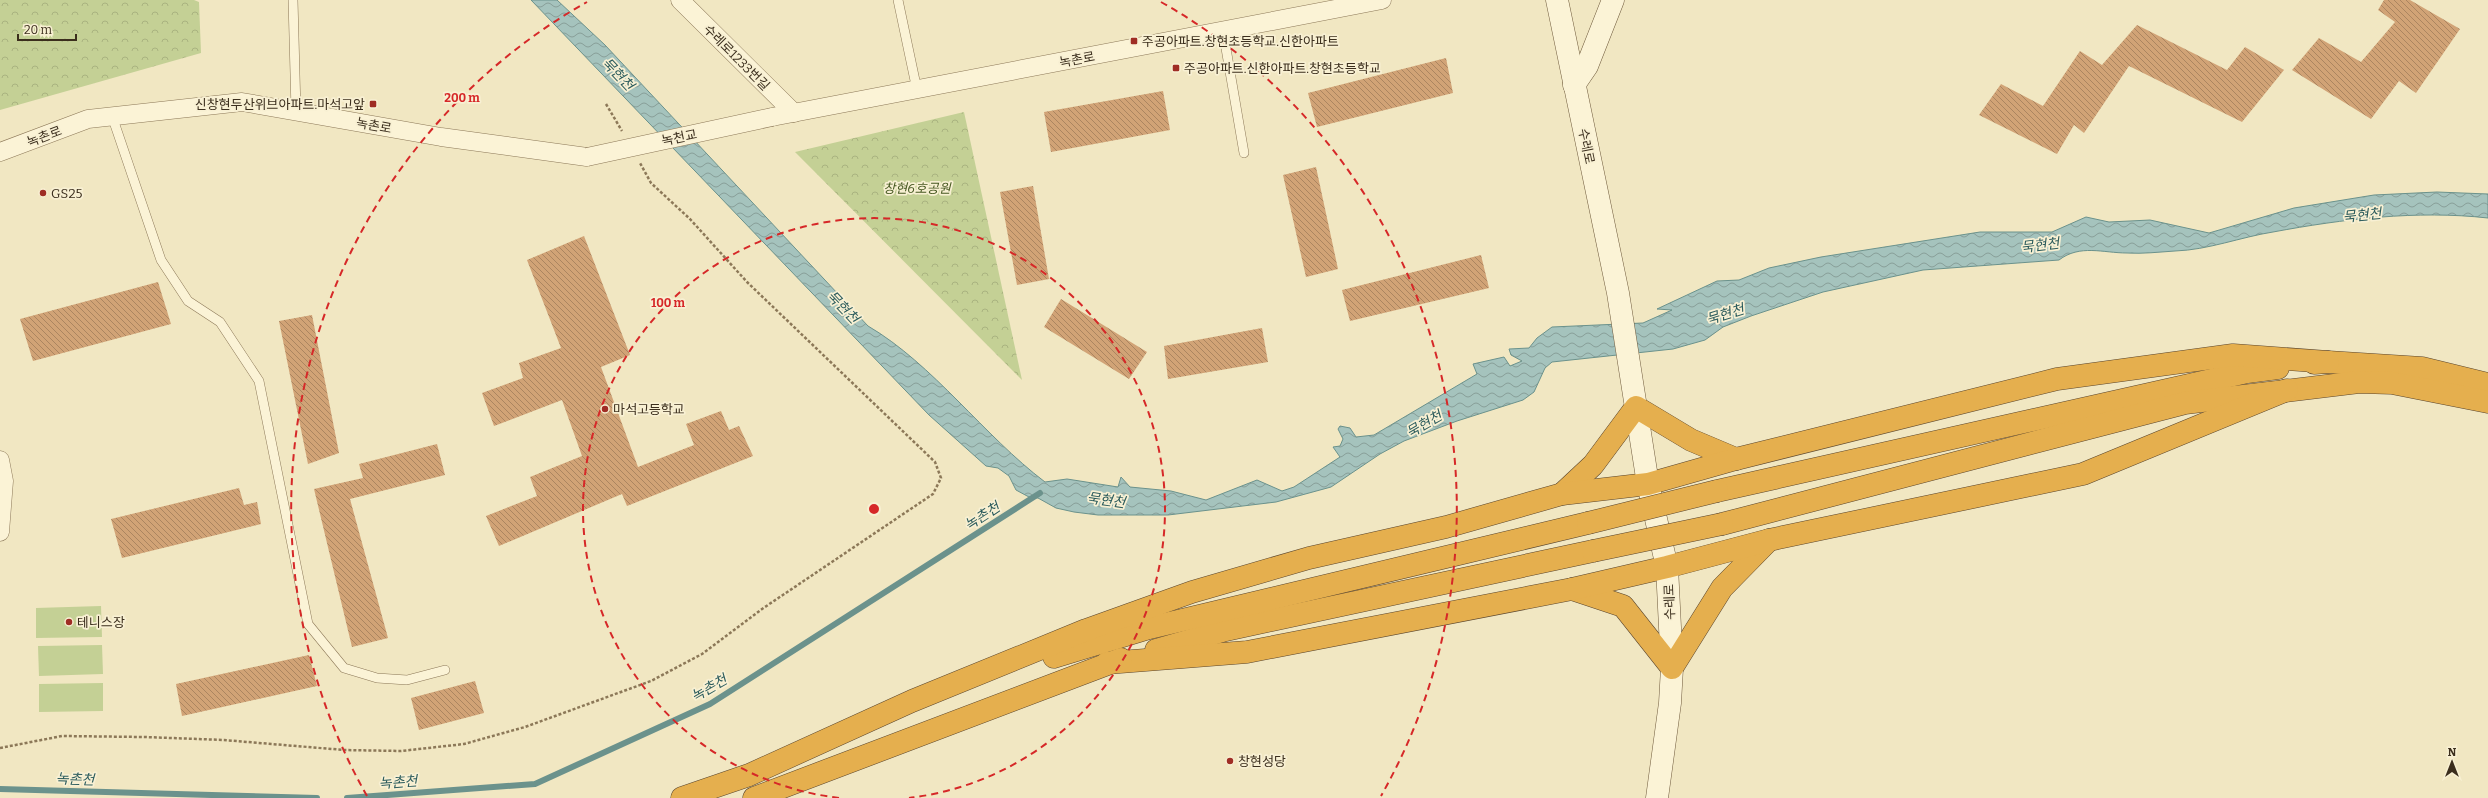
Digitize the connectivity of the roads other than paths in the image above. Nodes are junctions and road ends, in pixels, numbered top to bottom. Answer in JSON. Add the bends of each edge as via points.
{"nodes":[{"id":1,"x":293,"y":0,"type":"edge"},
{"id":2,"x":680,"y":0,"type":"edge"},
{"id":3,"x":898,"y":0,"type":"edge"},
{"id":4,"x":1382,"y":0,"type":"edge"},
{"id":5,"x":1557,"y":0,"type":"edge"},
{"id":6,"x":1613,"y":0,"type":"edge"},
{"id":7,"x":1223,"y":31,"type":"junction"},
{"id":8,"x":1574,"y":85,"type":"junction"},
{"id":9,"x":917,"y":90,"type":"junction"},
{"id":10,"x":296,"y":111,"type":"junction"},
{"id":11,"x":794,"y":114,"type":"junction"},
{"id":12,"x":112,"y":116,"type":"junction"},
{"id":13,"x":772,"y":117,"type":"joint"},
{"id":14,"x":0,"y":152,"type":"edge"},
{"id":15,"x":1244,"y":153,"type":"dead end"},
{"id":16,"x":587,"y":157,"type":"joint"},
{"id":17,"x":2328,"y":362,"type":"junction"},
{"id":18,"x":2488,"y":384,"type":"edge"},
{"id":19,"x":2287,"y":390,"type":"junction"},
{"id":20,"x":2488,"y":402,"type":"edge"},
{"id":21,"x":1636,"y":407,"type":"junction"},
{"id":22,"x":1736,"y":459,"type":"junction"},
{"id":23,"x":0,"y":460,"type":"edge"},
{"id":24,"x":1648,"y":484,"type":"junction"},
{"id":25,"x":2,"y":494,"type":"edge"},
{"id":26,"x":1562,"y":494,"type":"junction"},
{"id":27,"x":0,"y":532,"type":"edge"},
{"id":28,"x":1769,"y":540,"type":"junction"},
{"id":29,"x":1667,"y":567,"type":"junction"},
{"id":30,"x":1572,"y":589,"type":"junction"},
{"id":31,"x":1107,"y":663,"type":"junction"},
{"id":32,"x":1672,"y":668,"type":"junction"},
{"id":33,"x":445,"y":670,"type":"dead end"},
{"id":34,"x":912,"y":701,"type":"junction"},
{"id":35,"x":682,"y":798,"type":"edge"},
{"id":36,"x":754,"y":798,"type":"edge"},
{"id":37,"x":1657,"y":798,"type":"edge"}],
"edges":[{"from":1,"to":10,"type":"lane"},
{"from":2,"to":11,"type":"street","name":"수레로1233번길"},
{"from":3,"to":9,"type":"lane"},
{"from":4,"to":7,"type":"street","name":"녹촌로"},
{"from":5,"to":8,"type":"main road","name":"수레로"},
{"from":6,"to":8,"type":"main road","via":[[1587,66]]},
{"from":7,"to":9,"type":"street","name":"녹촌로"},
{"from":7,"to":15,"type":"lane"},
{"from":8,"to":21,"type":"main road","name":"수레로","via":[[1618,293]]},
{"from":9,"to":11,"type":"street","name":"녹촌로"},
{"from":10,"to":12,"type":"street","name":"녹촌로","via":[[242,102]]},
{"from":10,"to":16,"type":"street","name":"녹촌로","via":[[441,137]]},
{"from":11,"to":13,"type":"street","name":"녹촌로"},
{"from":12,"to":14,"type":"street","name":"녹촌로","via":[[88,119]]},
{"from":12,"to":33,"type":"lane","via":[[161,260],[188,302],[220,322],[258,381],[308,624],[344,668],[377,678],[407,680]]},
{"from":13,"to":16,"type":"street","name":"녹천교","bridge":true},
{"from":17,"to":18,"type":"highway","via":[[2422,368]]},
{"from":17,"to":22,"type":"highway","via":[[2233,355],[2057,379]]},
{"from":17,"to":34,"type":"highway","bridge":true,"via":[[2247,372],[1717,491],[1149,628]]},
{"from":19,"to":20,"type":"highway","via":[[2359,382],[2392,383]]},
{"from":19,"to":28,"type":"highway","via":[[2083,474]]},
{"from":19,"to":31,"type":"highway","bridge":true,"via":[[2185,403],[1722,524],[1226,630]]},
{"from":21,"to":22,"type":"highway","via":[[1691,440]]},
{"from":21,"to":24,"type":"main road","name":"수레로"},
{"from":21,"to":26,"type":"highway","via":[[1593,465]]},
{"from":22,"to":24,"type":"highway"},
{"from":23,"to":25,"type":"street","via":[[4,481]]},
{"from":24,"to":26,"type":"highway"},
{"from":24,"to":29,"type":"main road","name":"수레로"},
{"from":25,"to":27,"type":"street"},
{"from":26,"to":34,"type":"highway","via":[[1446,527],[1309,558],[1192,592],[1086,630]]},
{"from":28,"to":29,"type":"highway"},
{"from":28,"to":32,"type":"highway","via":[[1722,588]]},
{"from":29,"to":30,"type":"highway"},
{"from":29,"to":32,"type":"main road","name":"수레로"},
{"from":30,"to":31,"type":"highway","via":[[1247,652]]},
{"from":30,"to":32,"type":"highway","via":[[1623,606]]},
{"from":31,"to":36,"type":"highway"},
{"from":32,"to":37,"type":"main road","name":"수레로","via":[[1670,703]]},
{"from":34,"to":35,"type":"highway","via":[[749,775]]}]}
